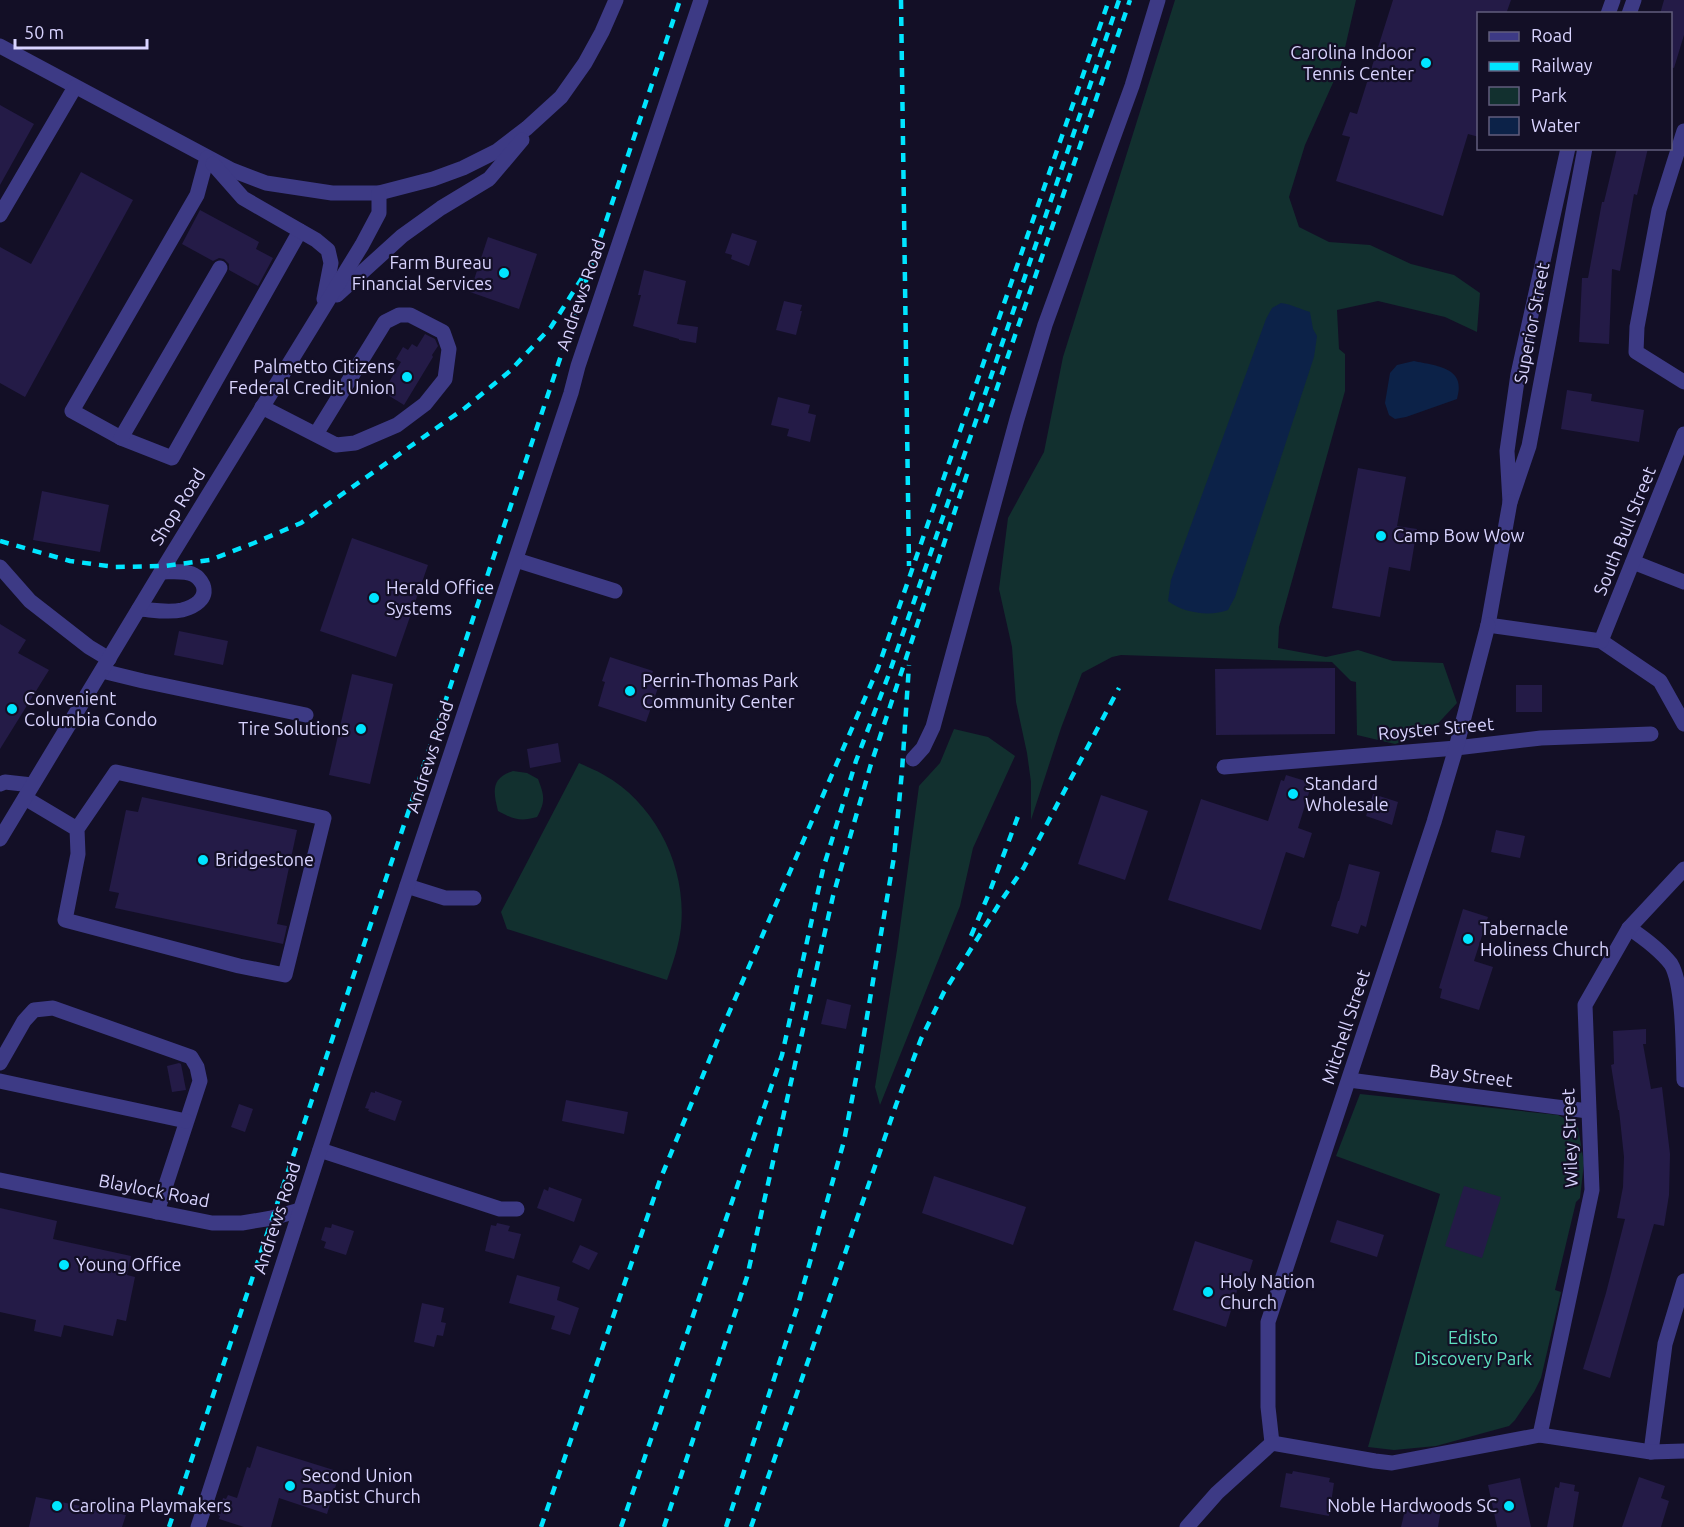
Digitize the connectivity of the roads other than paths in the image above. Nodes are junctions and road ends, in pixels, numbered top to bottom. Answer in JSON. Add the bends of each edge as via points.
{"nodes":[{"id":1,"x":616,"y":0,"type":"edge"},
{"id":2,"x":701,"y":0,"type":"edge"},
{"id":3,"x":1158,"y":0,"type":"edge"},
{"id":4,"x":0,"y":46,"type":"edge"},
{"id":5,"x":75,"y":87,"type":"junction"},
{"id":6,"x":547,"y":110,"type":"junction"},
{"id":7,"x":1684,"y":131,"type":"edge"},
{"id":8,"x":1568,"y":150,"type":"edge"},
{"id":9,"x":1585,"y":150,"type":"edge"},
{"id":10,"x":207,"y":158,"type":"junction"},
{"id":11,"x":379,"y":193,"type":"junction"},
{"id":12,"x":0,"y":215,"type":"edge"},
{"id":13,"x":300,"y":231,"type":"junction"},
{"id":14,"x":220,"y":268,"type":"dead end"},
{"id":15,"x":322,"y":310,"type":"junction"},
{"id":16,"x":1684,"y":382,"type":"edge"},
{"id":17,"x":262,"y":407,"type":"junction"},
{"id":18,"x":316,"y":434,"type":"junction"},
{"id":19,"x":1684,"y":434,"type":"edge"},
{"id":20,"x":121,"y":438,"type":"junction"},
{"id":21,"x":1510,"y":502,"type":"junction"},
{"id":22,"x":516,"y":560,"type":"junction"},
{"id":23,"x":1633,"y":562,"type":"junction"},
{"id":24,"x":0,"y":567,"type":"edge"},
{"id":25,"x":161,"y":572,"type":"junction"},
{"id":26,"x":1684,"y":582,"type":"edge"},
{"id":27,"x":615,"y":591,"type":"dead end"},
{"id":28,"x":139,"y":609,"type":"junction"},
{"id":29,"x":1488,"y":625,"type":"junction"},
{"id":30,"x":1601,"y":641,"type":"junction"},
{"id":31,"x":105,"y":665,"type":"junction"},
{"id":32,"x":306,"y":715,"type":"dead end"},
{"id":33,"x":1684,"y":724,"type":"edge"},
{"id":34,"x":1651,"y":735,"type":"dead end"},
{"id":35,"x":1456,"y":748,"type":"junction"},
{"id":36,"x":913,"y":759,"type":"dead end"},
{"id":37,"x":1224,"y":767,"type":"dead end"},
{"id":38,"x":0,"y":784,"type":"edge"},
{"id":39,"x":29,"y":791,"type":"junction"},
{"id":40,"x":77,"y":829,"type":"junction"},
{"id":41,"x":0,"y":839,"type":"edge"},
{"id":42,"x":1684,"y":869,"type":"edge"},
{"id":43,"x":407,"y":886,"type":"junction"},
{"id":44,"x":474,"y":898,"type":"dead end"},
{"id":45,"x":1629,"y":928,"type":"junction"},
{"id":46,"x":0,"y":1063,"type":"edge"},
{"id":47,"x":1349,"y":1080,"type":"junction"},
{"id":48,"x":1684,"y":1080,"type":"edge"},
{"id":49,"x":0,"y":1081,"type":"edge"},
{"id":50,"x":1588,"y":1111,"type":"junction"},
{"id":51,"x":186,"y":1121,"type":"junction"},
{"id":52,"x":320,"y":1150,"type":"junction"},
{"id":53,"x":0,"y":1180,"type":"edge"},
{"id":54,"x":517,"y":1209,"type":"dead end"},
{"id":55,"x":300,"y":1210,"type":"junction"},
{"id":56,"x":157,"y":1212,"type":"junction"},
{"id":57,"x":1684,"y":1281,"type":"edge"},
{"id":58,"x":1540,"y":1435,"type":"junction"},
{"id":59,"x":1272,"y":1443,"type":"junction"},
{"id":60,"x":1684,"y":1450,"type":"edge"},
{"id":61,"x":1651,"y":1452,"type":"junction"},
{"id":62,"x":198,"y":1527,"type":"edge"},
{"id":63,"x":1187,"y":1527,"type":"edge"}],
"edges":[{"from":1,"to":6,"type":"street","via":[[585,63]]},
{"from":2,"to":22,"type":"street","name":"Andrews Road"},
{"from":3,"to":36,"type":"street","via":[[1132,86],[1045,325],[933,727]]},
{"from":4,"to":5,"type":"street"},
{"from":5,"to":10,"type":"street"},
{"from":5,"to":12,"type":"street"},
{"from":6,"to":11,"type":"street","via":[[497,151],[463,168]]},
{"from":6,"to":15,"type":"street","via":[[489,179],[402,236]]},
{"from":7,"to":16,"type":"street","via":[[1659,210],[1637,327],[1636,352]]},
{"from":8,"to":21,"type":"street","name":"Superior Street","via":[[1518,374],[1508,451]]},
{"from":9,"to":21,"type":"street","name":"Superior Street","via":[[1529,446]]},
{"from":10,"to":11,"type":"street","via":[[266,183],[332,194]]},
{"from":10,"to":13,"type":"street","via":[[243,198]]},
{"from":10,"to":20,"type":"street","via":[[197,195],[72,411]]},
{"from":11,"to":15,"type":"street","name":"Shop Road","via":[[379,213]]},
{"from":13,"to":15,"type":"street","via":[[328,250],[331,263]]},
{"from":13,"to":20,"type":"street","via":[[172,458]]},
{"from":14,"to":20,"type":"street"},
{"from":15,"to":17,"type":"street","name":"Shop Road"},
{"from":17,"to":18,"type":"street"},
{"from":17,"to":25,"type":"street","name":"Shop Road"},
{"from":18,"to":18,"type":"street","via":[[336,445],[355,443],[397,425],[425,404],[445,379],[450,350],[443,333],[410,315],[385,322]]},
{"from":19,"to":23,"type":"street","name":"South Bull Street"},
{"from":21,"to":29,"type":"street","name":"Superior Street"},
{"from":22,"to":27,"type":"street"},
{"from":22,"to":43,"type":"street","name":"Andrews Road"},
{"from":23,"to":26,"type":"street"},
{"from":23,"to":30,"type":"street","name":"South Bull Street"},
{"from":24,"to":31,"type":"street","via":[[30,601],[89,647]]},
{"from":25,"to":28,"type":"street","name":"Shop Road"},
{"from":25,"to":28,"type":"street","via":[[195,575],[205,591],[201,600],[181,610]]},
{"from":28,"to":31,"type":"street","name":"Shop Road"},
{"from":29,"to":30,"type":"street"},
{"from":29,"to":35,"type":"street","name":"Mitchell Street"},
{"from":30,"to":33,"type":"street","via":[[1660,681]]},
{"from":31,"to":32,"type":"street","via":[[143,681]]},
{"from":31,"to":39,"type":"street","name":"Shop Road"},
{"from":34,"to":35,"type":"street","name":"Royster Street","via":[[1541,738]]},
{"from":35,"to":37,"type":"street","name":"Royster Street"},
{"from":35,"to":47,"type":"street","name":"Mitchell Street"},
{"from":38,"to":39,"type":"street"},
{"from":39,"to":40,"type":"street"},
{"from":39,"to":41,"type":"street","name":"Shop Road"},
{"from":40,"to":40,"type":"street","via":[[78,854],[64,920],[285,975],[324,818],[116,772]]},
{"from":42,"to":45,"type":"street","name":"Wiley Street"},
{"from":43,"to":44,"type":"street","via":[[445,898]]},
{"from":43,"to":52,"type":"street","name":"Andrews Road"},
{"from":45,"to":48,"type":"street","via":[[1672,965],[1681,988]]},
{"from":45,"to":50,"type":"street","name":"Wiley Street","via":[[1585,1005]]},
{"from":46,"to":51,"type":"street","via":[[34,1010],[53,1008],[191,1057],[200,1081]]},
{"from":47,"to":50,"type":"street","name":"Bay Street"},
{"from":47,"to":59,"type":"street","name":"Mitchell Street","via":[[1268,1322]]},
{"from":49,"to":51,"type":"street"},
{"from":50,"to":58,"type":"street","name":"Wiley Street","via":[[1592,1190]]},
{"from":51,"to":56,"type":"street"},
{"from":52,"to":54,"type":"street","via":[[500,1209]]},
{"from":52,"to":55,"type":"street","name":"Andrews Road"},
{"from":53,"to":56,"type":"street","name":"Blaylock Road"},
{"from":55,"to":56,"type":"street","name":"Blaylock Road","via":[[242,1223],[212,1223]]},
{"from":55,"to":62,"type":"street","name":"Andrews Road"},
{"from":57,"to":61,"type":"street","via":[[1665,1344]]},
{"from":58,"to":59,"type":"street","via":[[1392,1463]]},
{"from":58,"to":61,"type":"street"},
{"from":59,"to":63,"type":"street","via":[[1217,1493]]},
{"from":60,"to":61,"type":"street"}]}
